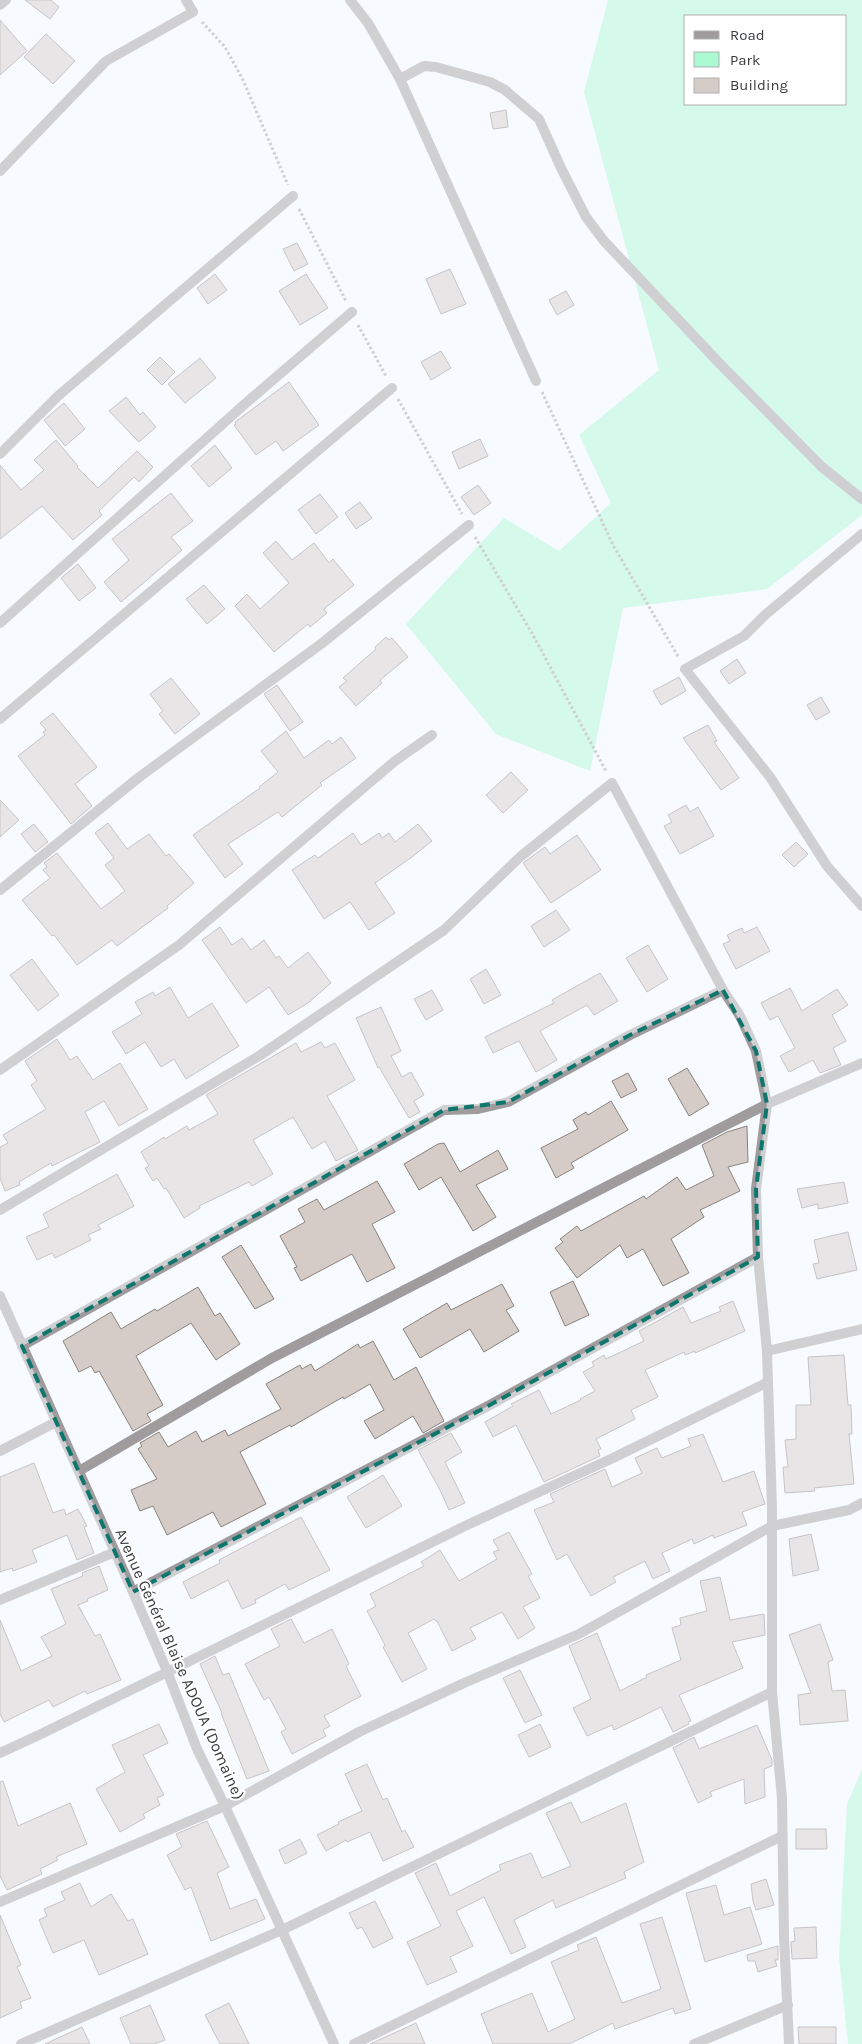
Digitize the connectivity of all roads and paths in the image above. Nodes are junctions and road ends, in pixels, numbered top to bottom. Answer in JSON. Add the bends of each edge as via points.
{"nodes":[{"id":1,"x":6,"y":0,"type":"edge"},
{"id":2,"x":186,"y":0,"type":"edge"},
{"id":3,"x":350,"y":0,"type":"edge"},
{"id":4,"x":0,"y":5,"type":"edge"},
{"id":5,"x":400,"y":79,"type":"junction"},
{"id":6,"x":0,"y":172,"type":"edge"},
{"id":7,"x":293,"y":196,"type":"dead end"},
{"id":8,"x":352,"y":312,"type":"dead end"},
{"id":9,"x":536,"y":381,"type":"joint"},
{"id":10,"x":392,"y":388,"type":"dead end"},
{"id":11,"x":0,"y":454,"type":"edge"},
{"id":12,"x":862,"y":499,"type":"edge"},
{"id":13,"x":469,"y":525,"type":"dead end"},
{"id":14,"x":862,"y":534,"type":"edge"},
{"id":15,"x":0,"y":623,"type":"edge"},
{"id":16,"x":685,"y":669,"type":"junction"},
{"id":17,"x":0,"y":719,"type":"edge"},
{"id":18,"x":432,"y":735,"type":"dead end"},
{"id":19,"x":0,"y":890,"type":"edge"},
{"id":20,"x":862,"y":906,"type":"edge"},
{"id":21,"x":723,"y":990,"type":"junction"},
{"id":22,"x":862,"y":1063,"type":"edge"},
{"id":23,"x":0,"y":1070,"type":"edge"},
{"id":24,"x":767,"y":1104,"type":"junction"},
{"id":25,"x":0,"y":1210,"type":"edge"},
{"id":26,"x":758,"y":1257,"type":"junction"},
{"id":27,"x":0,"y":1296,"type":"edge"},
{"id":28,"x":862,"y":1329,"type":"edge"},
{"id":29,"x":22,"y":1346,"type":"junction"},
{"id":30,"x":766,"y":1351,"type":"junction"},
{"id":31,"x":768,"y":1382,"type":"junction"},
{"id":32,"x":56,"y":1422,"type":"junction"},
{"id":33,"x":0,"y":1452,"type":"edge"},
{"id":34,"x":79,"y":1471,"type":"junction"},
{"id":35,"x":862,"y":1503,"type":"edge"},
{"id":36,"x":772,"y":1526,"type":"junction"},
{"id":37,"x":115,"y":1552,"type":"junction"},
{"id":38,"x":133,"y":1592,"type":"junction"},
{"id":39,"x":0,"y":1600,"type":"edge"},
{"id":40,"x":167,"y":1671,"type":"junction"},
{"id":41,"x":772,"y":1692,"type":"junction"},
{"id":42,"x":0,"y":1753,"type":"edge"},
{"id":43,"x":225,"y":1806,"type":"junction"},
{"id":44,"x":782,"y":1836,"type":"junction"},
{"id":45,"x":0,"y":1902,"type":"edge"},
{"id":46,"x":282,"y":1930,"type":"junction"},
{"id":47,"x":788,"y":2005,"type":"junction"},
{"id":48,"x":21,"y":2044,"type":"edge"},
{"id":49,"x":334,"y":2044,"type":"edge"},
{"id":50,"x":354,"y":2044,"type":"edge"},
{"id":51,"x":694,"y":2044,"type":"edge"},
{"id":52,"x":789,"y":2044,"type":"edge"}],
"edges":[{"from":1,"to":4,"type":"street"},
{"from":2,"to":6,"type":"street","via":[[193,12],[106,61]]},
{"from":3,"to":5,"type":"street","via":[[368,23]]},
{"from":5,"to":9,"type":"street"},
{"from":5,"to":12,"type":"street","via":[[424,66],[490,82],[540,119],[586,217],[604,241],[822,467]]},
{"from":7,"to":11,"type":"street","via":[[58,396]]},
{"from":8,"to":15,"type":"street"},
{"from":9,"to":16,"type":"path","via":[[613,545]]},
{"from":10,"to":17,"type":"street"},
{"from":13,"to":19,"type":"street","via":[[321,644],[138,778]]},
{"from":14,"to":16,"type":"street","via":[[744,636]]},
{"from":16,"to":20,"type":"street","via":[[770,777],[827,866]]},
{"from":18,"to":23,"type":"street","via":[[396,761],[179,945]]},
{"from":21,"to":24,"type":"street","via":[[740,1016],[756,1051]]},
{"from":21,"to":25,"type":"street","via":[[612,783],[520,857],[444,930],[259,1056]]},
{"from":21,"to":29,"type":"street","via":[[630,1035],[508,1102],[478,1109],[444,1110]]},
{"from":22,"to":24,"type":"street"},
{"from":24,"to":26,"type":"street","via":[[756,1189]]},
{"from":24,"to":34,"type":"street","via":[[272,1358]]},
{"from":26,"to":30,"type":"street"},
{"from":26,"to":38,"type":"street","via":[[488,1406]]},
{"from":27,"to":29,"type":"street","name":"Avenue Général Blaise ADOUA (Domaine)"},
{"from":28,"to":30,"type":"street"},
{"from":29,"to":32,"type":"street","name":"Avenue Général Blaise ADOUA (Domaine)"},
{"from":30,"to":31,"type":"street"},
{"from":31,"to":36,"type":"street"},
{"from":31,"to":40,"type":"street"},
{"from":32,"to":33,"type":"street"},
{"from":32,"to":34,"type":"street","name":"Avenue Général Blaise ADOUA (Domaine)"},
{"from":34,"to":37,"type":"street","name":"Avenue Général Blaise ADOUA (Domaine)"},
{"from":35,"to":36,"type":"street","via":[[848,1510]]},
{"from":36,"to":41,"type":"street"},
{"from":36,"to":43,"type":"street","via":[[579,1634],[360,1732]]},
{"from":37,"to":38,"type":"street","name":"Avenue Général Blaise ADOUA (Domaine)"},
{"from":37,"to":39,"type":"street"},
{"from":38,"to":40,"type":"street","name":"Avenue Général Blaise ADOUA (Domaine)"},
{"from":40,"to":42,"type":"street"},
{"from":40,"to":43,"type":"street","name":"Avenue Général Blaise ADOUA (Domaine)","via":[[197,1749]]},
{"from":41,"to":44,"type":"street","via":[[782,1798]]},
{"from":41,"to":46,"type":"street"},
{"from":43,"to":45,"type":"street"},
{"from":43,"to":46,"type":"street","name":"Avenue Général Blaise ADOUA (Domaine)"},
{"from":44,"to":47,"type":"street"},
{"from":44,"to":50,"type":"street"},
{"from":46,"to":48,"type":"street"},
{"from":46,"to":49,"type":"street","name":"Avenue Général Blaise ADOUA (Domaine)"},
{"from":47,"to":51,"type":"street"},
{"from":47,"to":52,"type":"street"}]}
